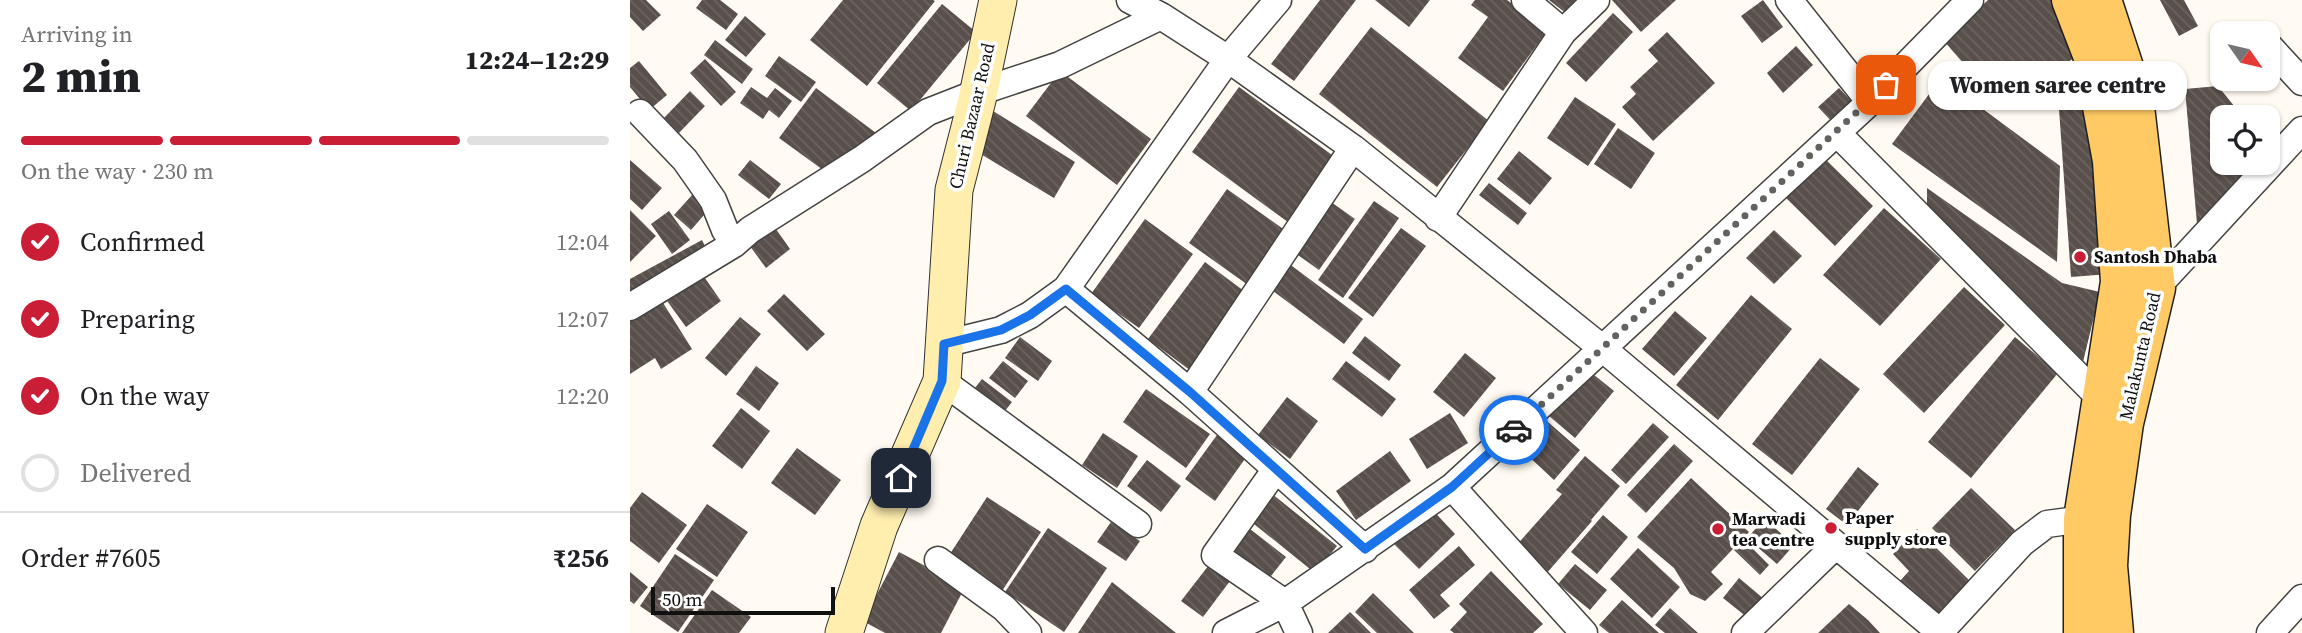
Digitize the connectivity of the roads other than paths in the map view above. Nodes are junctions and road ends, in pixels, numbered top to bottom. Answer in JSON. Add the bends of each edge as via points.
{"nodes":[{"id":1,"x":998,"y":0,"type":"edge"},
{"id":2,"x":1130,"y":0,"type":"edge"},
{"id":3,"x":1279,"y":0,"type":"edge"},
{"id":4,"x":1525,"y":0,"type":"edge"},
{"id":5,"x":1596,"y":0,"type":"edge"},
{"id":6,"x":1789,"y":0,"type":"edge"},
{"id":7,"x":1970,"y":0,"type":"edge"},
{"id":8,"x":2071,"y":0,"type":"edge"},
{"id":9,"x":2102,"y":0,"type":"edge"},
{"id":10,"x":1161,"y":16,"type":"junction"},
{"id":11,"x":1563,"y":32,"type":"junction"},
{"id":12,"x":2280,"y":58,"type":"edge"},
{"id":13,"x":1228,"y":59,"type":"junction"},
{"id":14,"x":2302,"y":82,"type":"edge"},
{"id":15,"x":979,"y":92,"type":"junction"},
{"id":16,"x":1870,"y":102,"type":"junction"},
{"id":17,"x":640,"y":113,"type":"dead end"},
{"id":18,"x":1837,"y":133,"type":"junction"},
{"id":19,"x":2299,"y":141,"type":"edge"},
{"id":20,"x":1353,"y":148,"type":"junction"},
{"id":21,"x":1438,"y":218,"type":"junction"},
{"id":22,"x":734,"y":244,"type":"junction"},
{"id":23,"x":2156,"y":288,"type":"junction"},
{"id":24,"x":1066,"y":289,"type":"junction"},
{"id":25,"x":2117,"y":302,"type":"junction"},
{"id":26,"x":630,"y":307,"type":"edge"},
{"id":27,"x":944,"y":344,"type":"junction"},
{"id":28,"x":1602,"y":348,"type":"junction"},
{"id":29,"x":942,"y":381,"type":"junction"},
{"id":30,"x":1190,"y":392,"type":"junction"},
{"id":31,"x":2103,"y":401,"type":"junction"},
{"id":32,"x":1276,"y":469,"type":"junction"},
{"id":33,"x":1452,"y":487,"type":"junction"},
{"id":34,"x":2083,"y":519,"type":"junction"},
{"id":35,"x":1138,"y":524,"type":"dead end"},
{"id":36,"x":1836,"y":545,"type":"junction"},
{"id":37,"x":1365,"y":549,"type":"junction"},
{"id":38,"x":938,"y":560,"type":"dead end"},
{"id":39,"x":2096,"y":566,"type":"junction"},
{"id":40,"x":2302,"y":598,"type":"edge"},
{"id":41,"x":1285,"y":603,"type":"junction"},
{"id":42,"x":844,"y":633,"type":"edge"},
{"id":43,"x":1028,"y":633,"type":"edge"},
{"id":44,"x":1226,"y":633,"type":"edge"},
{"id":45,"x":1298,"y":633,"type":"edge"},
{"id":46,"x":1584,"y":633,"type":"edge"},
{"id":47,"x":1745,"y":633,"type":"edge"},
{"id":48,"x":1940,"y":633,"type":"edge"},
{"id":49,"x":2083,"y":633,"type":"edge"},
{"id":50,"x":2114,"y":633,"type":"edge"},
{"id":51,"x":2270,"y":633,"type":"edge"}],
"edges":[{"from":1,"to":15,"type":"street","name":"Churi Bazaar Road"},
{"from":2,"to":10,"type":"street"},
{"from":3,"to":13,"type":"street"},
{"from":4,"to":11,"type":"street"},
{"from":5,"to":11,"type":"street"},
{"from":6,"to":16,"type":"street"},
{"from":7,"to":16,"type":"street"},
{"from":8,"to":25,"type":"main road","via":[[2093,57],[2112,161],[2120,282]]},
{"from":9,"to":23,"type":"main road","name":"Malakunta Road","via":[[2134,98]]},
{"from":10,"to":13,"type":"street"},
{"from":10,"to":15,"type":"street","via":[[1060,65]]},
{"from":11,"to":21,"type":"street"},
{"from":12,"to":14,"type":"street"},
{"from":13,"to":20,"type":"street"},
{"from":13,"to":24,"type":"street"},
{"from":15,"to":22,"type":"street","via":[[928,112]]},
{"from":15,"to":27,"type":"street","name":"Churi Bazaar Road","via":[[954,190]]},
{"from":16,"to":18,"type":"street"},
{"from":17,"to":22,"type":"street","via":[[685,160],[713,200]]},
{"from":18,"to":28,"type":"street"},
{"from":18,"to":31,"type":"street"},
{"from":19,"to":23,"type":"street"},
{"from":20,"to":21,"type":"street"},
{"from":20,"to":30,"type":"street"},
{"from":21,"to":28,"type":"street"},
{"from":22,"to":26,"type":"street"},
{"from":23,"to":25,"type":"street"},
{"from":23,"to":39,"type":"main road","name":"Malakunta Road","via":[[2124,423],[2111,515]]},
{"from":24,"to":27,"type":"street","via":[[1001,330]]},
{"from":24,"to":30,"type":"street"},
{"from":25,"to":31,"type":"main road"},
{"from":27,"to":29,"type":"street","name":"Churi Bazaar Road"},
{"from":28,"to":33,"type":"street"},
{"from":28,"to":36,"type":"street"},
{"from":29,"to":35,"type":"street"},
{"from":29,"to":42,"type":"street","name":"Churi Bazaar Road","via":[[880,526]]},
{"from":30,"to":32,"type":"street"},
{"from":31,"to":34,"type":"main road"},
{"from":32,"to":37,"type":"street"},
{"from":32,"to":41,"type":"street","via":[[1215,555]]},
{"from":33,"to":37,"type":"street"},
{"from":33,"to":46,"type":"street"},
{"from":34,"to":39,"type":"main road"},
{"from":34,"to":48,"type":"street","via":[[2047,524],[2022,543]]},
{"from":36,"to":47,"type":"street"},
{"from":36,"to":48,"type":"street"},
{"from":37,"to":41,"type":"street"},
{"from":38,"to":43,"type":"street","via":[[1004,608]]},
{"from":39,"to":49,"type":"main road"},
{"from":39,"to":50,"type":"main road","name":"Malakunta Road"},
{"from":40,"to":51,"type":"street"},
{"from":41,"to":44,"type":"street"},
{"from":41,"to":45,"type":"street"}]}
